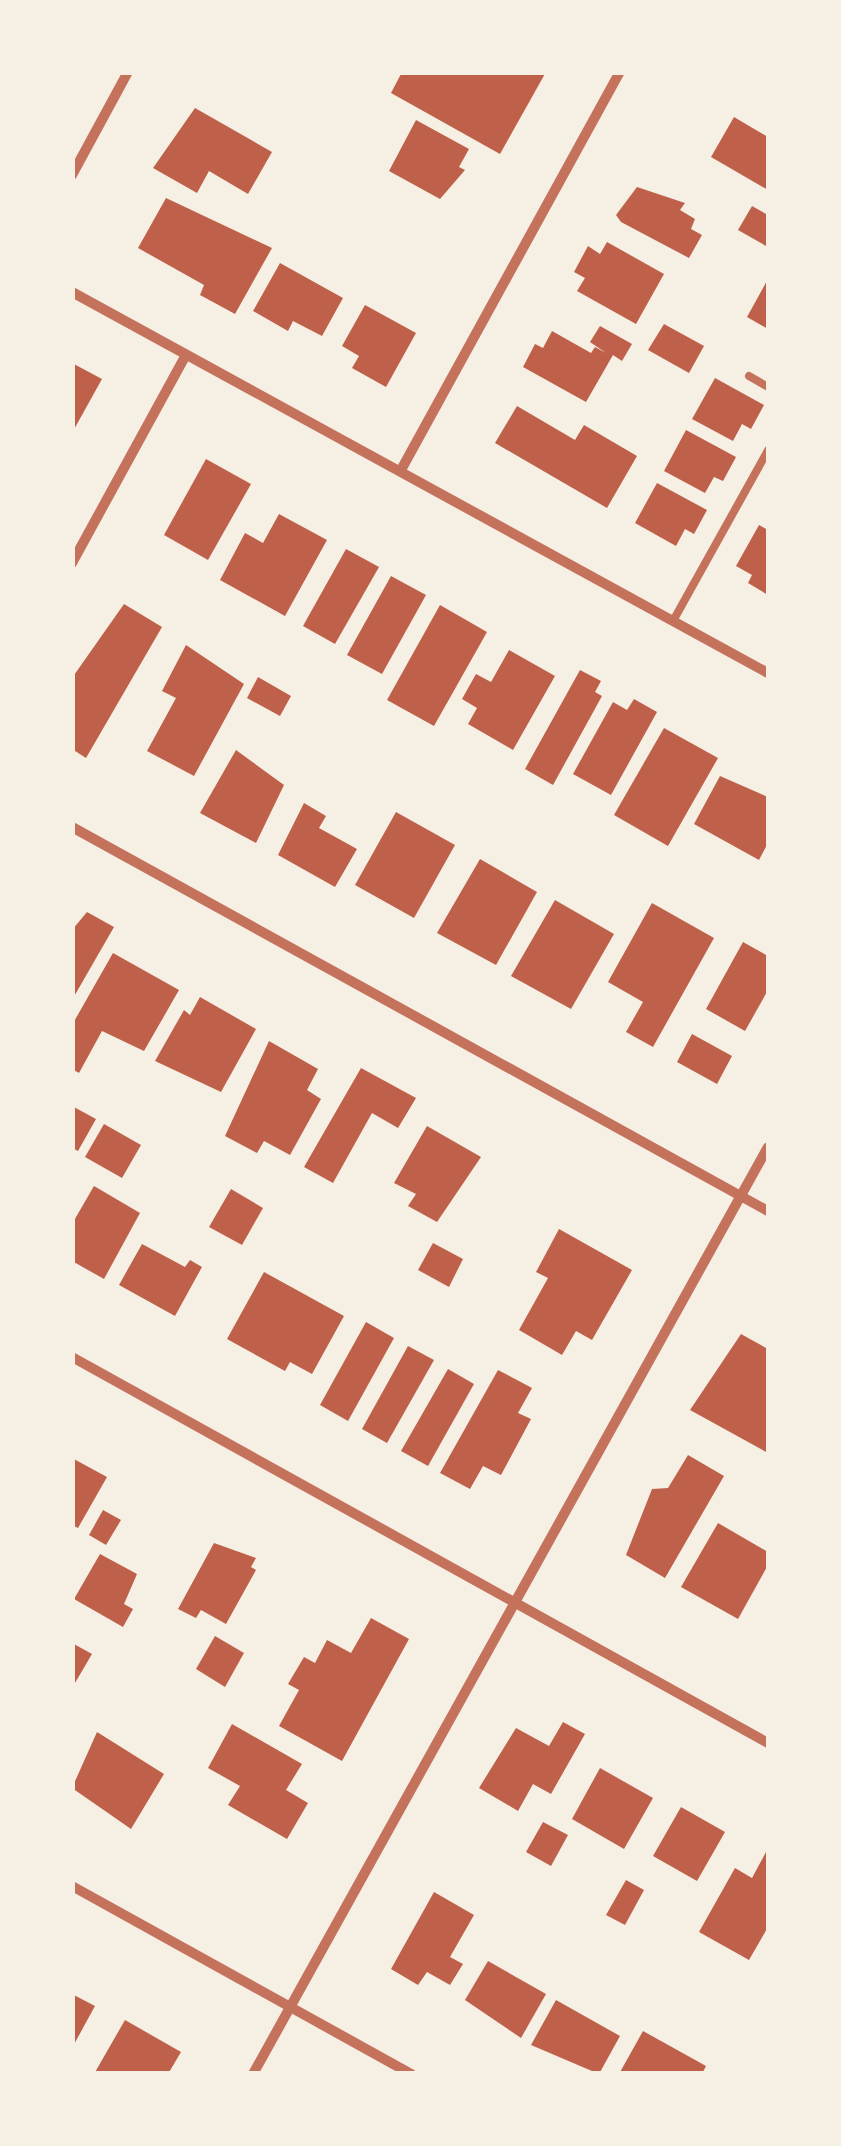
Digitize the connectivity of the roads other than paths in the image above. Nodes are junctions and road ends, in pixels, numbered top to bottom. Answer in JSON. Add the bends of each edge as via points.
{"nodes":[{"id":1,"x":128,"y":72,"type":"edge"},
{"id":2,"x":620,"y":72,"type":"edge"},
{"id":3,"x":72,"y":175,"type":"edge"},
{"id":4,"x":72,"y":292,"type":"edge"},
{"id":5,"x":186,"y":355,"type":"junction"},
{"id":6,"x":749,"y":376,"type":"dead end"},
{"id":7,"x":768,"y":387,"type":"edge"},
{"id":8,"x":768,"y":450,"type":"edge"},
{"id":9,"x":401,"y":470,"type":"junction"},
{"id":10,"x":72,"y":563,"type":"edge"},
{"id":11,"x":673,"y":621,"type":"junction"},
{"id":12,"x":768,"y":673,"type":"edge"},
{"id":13,"x":72,"y":827,"type":"edge"},
{"id":14,"x":768,"y":1148,"type":"edge"},
{"id":15,"x":741,"y":1196,"type":"junction"},
{"id":16,"x":768,"y":1210,"type":"edge"},
{"id":17,"x":72,"y":1357,"type":"edge"},
{"id":18,"x":518,"y":1603,"type":"junction"},
{"id":19,"x":768,"y":1743,"type":"edge"},
{"id":20,"x":72,"y":1886,"type":"edge"},
{"id":21,"x":291,"y":2007,"type":"junction"},
{"id":22,"x":254,"y":2074,"type":"edge"},
{"id":23,"x":411,"y":2074,"type":"edge"}],
"edges":[{"from":1,"to":3,"type":"street"},
{"from":2,"to":9,"type":"street"},
{"from":4,"to":5,"type":"street"},
{"from":5,"to":9,"type":"street"},
{"from":5,"to":10,"type":"street"},
{"from":6,"to":7,"type":"lane"},
{"from":8,"to":11,"type":"lane"},
{"from":9,"to":11,"type":"street"},
{"from":11,"to":12,"type":"street"},
{"from":13,"to":15,"type":"street"},
{"from":14,"to":15,"type":"street"},
{"from":15,"to":16,"type":"street"},
{"from":15,"to":18,"type":"street"},
{"from":17,"to":18,"type":"street"},
{"from":18,"to":19,"type":"street"},
{"from":18,"to":21,"type":"street"},
{"from":20,"to":21,"type":"street"},
{"from":21,"to":22,"type":"street"},
{"from":21,"to":23,"type":"street"}]}
